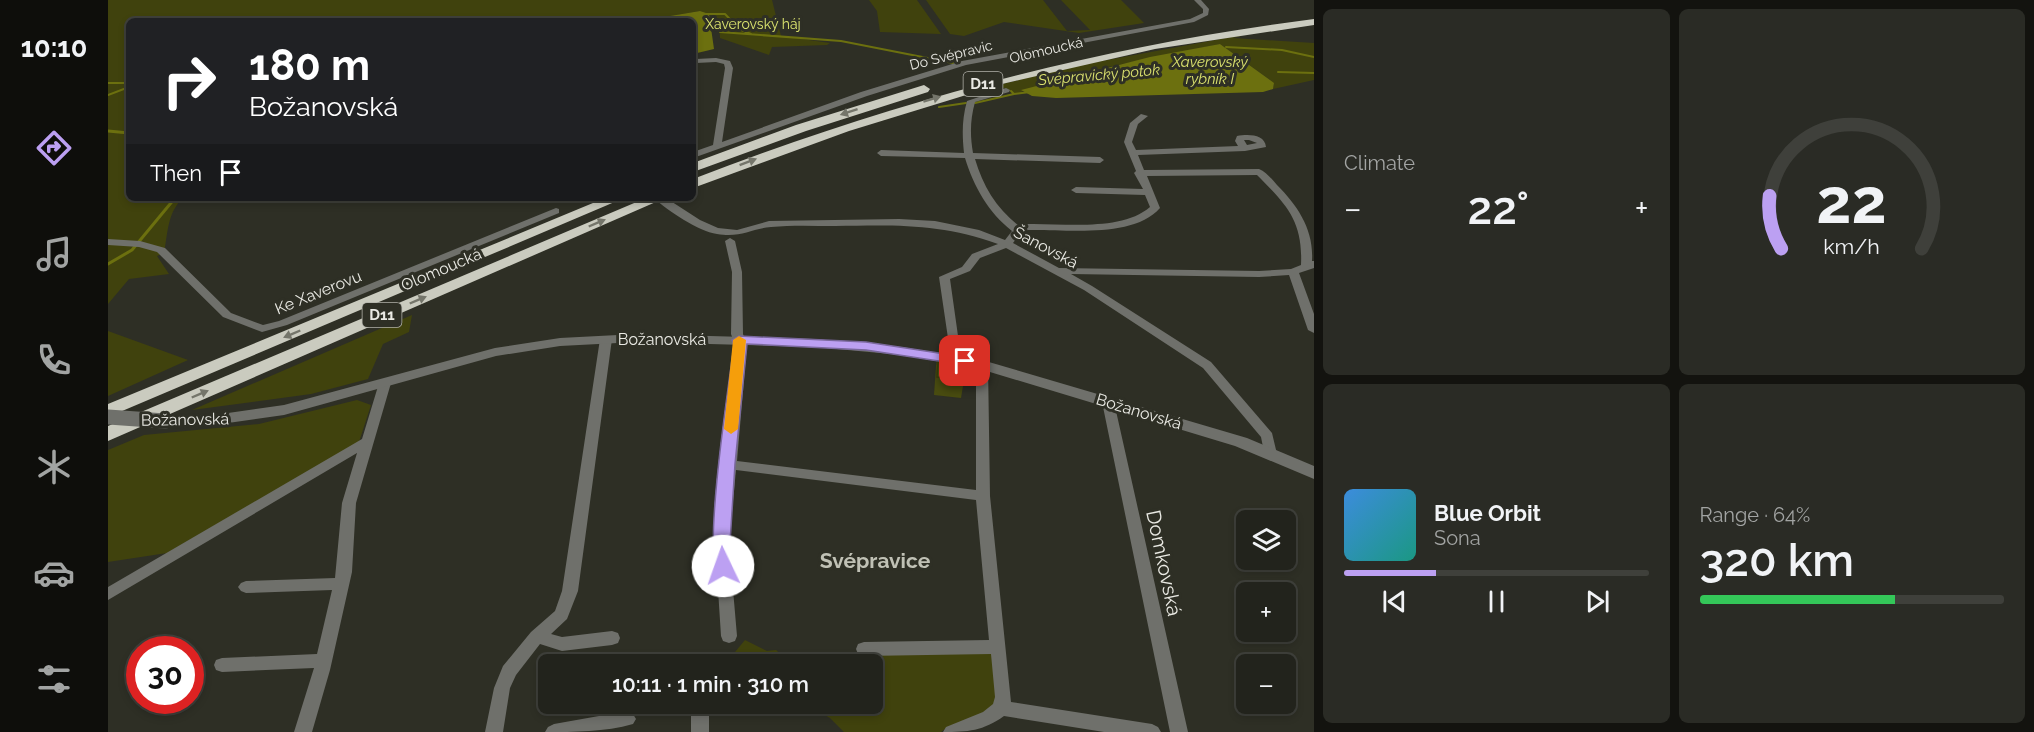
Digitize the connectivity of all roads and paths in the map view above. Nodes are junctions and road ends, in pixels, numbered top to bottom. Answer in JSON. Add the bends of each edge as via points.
{"nodes":[{"id":1,"x":1197,"y":0,"type":"edge"},
{"id":2,"x":1314,"y":14,"type":"edge"},
{"id":3,"x":1314,"y":22,"type":"edge"},
{"id":4,"x":699,"y":61,"type":"dead end"},
{"id":5,"x":978,"y":74,"type":"dead end"},
{"id":6,"x":948,"y":82,"type":"dead end"},
{"id":7,"x":1006,"y":90,"type":"dead end"},
{"id":8,"x":1144,"y":116,"type":"dead end"},
{"id":9,"x":717,"y":147,"type":"junction"},
{"id":10,"x":1245,"y":148,"type":"dead end"},
{"id":11,"x":881,"y":153,"type":"dead end"},
{"id":12,"x":1131,"y":153,"type":"junction"},
{"id":13,"x":696,"y":154,"type":"edge"},
{"id":14,"x":967,"y":156,"type":"junction"},
{"id":15,"x":1100,"y":160,"type":"dead end"},
{"id":16,"x":696,"y":167,"type":"edge"},
{"id":17,"x":1139,"y":173,"type":"junction"},
{"id":18,"x":696,"y":183,"type":"edge"},
{"id":19,"x":1076,"y":190,"type":"dead end"},
{"id":20,"x":1147,"y":192,"type":"junction"},
{"id":21,"x":610,"y":201,"type":"edge"},
{"id":22,"x":660,"y":201,"type":"edge"},
{"id":23,"x":664,"y":201,"type":"edge"},
{"id":24,"x":556,"y":211,"type":"dead end"},
{"id":25,"x":1302,"y":220,"type":"junction"},
{"id":26,"x":1314,"y":220,"type":"edge"},
{"id":27,"x":1017,"y":231,"type":"junction"},
{"id":28,"x":734,"y":237,"type":"junction"},
{"id":29,"x":108,"y":242,"type":"edge"},
{"id":30,"x":1007,"y":244,"type":"junction"},
{"id":31,"x":1310,"y":265,"type":"edge"},
{"id":32,"x":1058,"y":271,"type":"junction"},
{"id":33,"x":1293,"y":272,"type":"junction"},
{"id":34,"x":1311,"y":314,"type":"edge"},
{"id":35,"x":1314,"y":330,"type":"edge"},
{"id":36,"x":606,"y":339,"type":"junction"},
{"id":37,"x":739,"y":340,"type":"junction"},
{"id":38,"x":953,"y":343,"type":"dead end"},
{"id":39,"x":982,"y":365,"type":"junction"},
{"id":40,"x":385,"y":383,"type":"junction"},
{"id":41,"x":1108,"y":402,"type":"junction"},
{"id":42,"x":108,"y":411,"type":"edge"},
{"id":43,"x":108,"y":417,"type":"edge"},
{"id":44,"x":108,"y":434,"type":"edge"},
{"id":45,"x":366,"y":442,"type":"junction"},
{"id":46,"x":1270,"y":454,"type":"junction"},
{"id":47,"x":727,"y":464,"type":"junction"},
{"id":48,"x":1314,"y":473,"type":"edge"},
{"id":49,"x":983,"y":496,"type":"junction"},
{"id":50,"x":341,"y":584,"type":"junction"},
{"id":51,"x":246,"y":587,"type":"dead end"},
{"id":52,"x":108,"y":594,"type":"edge"},
{"id":53,"x":729,"y":636,"type":"dead end"},
{"id":54,"x":537,"y":637,"type":"junction"},
{"id":55,"x":612,"y":638,"type":"dead end"},
{"id":56,"x":998,"y":647,"type":"junction"},
{"id":57,"x":864,"y":649,"type":"dead end"},
{"id":58,"x":324,"y":661,"type":"junction"},
{"id":59,"x":222,"y":665,"type":"dead end"},
{"id":60,"x":1001,"y":708,"type":"junction"},
{"id":61,"x":700,"y":714,"type":"edge"},
{"id":62,"x":627,"y":719,"type":"dead end"},
{"id":63,"x":303,"y":732,"type":"edge"},
{"id":64,"x":494,"y":732,"type":"edge"},
{"id":65,"x":554,"y":732,"type":"edge"},
{"id":66,"x":700,"y":732,"type":"edge"},
{"id":67,"x":952,"y":732,"type":"edge"},
{"id":68,"x":1152,"y":732,"type":"edge"},
{"id":69,"x":1179,"y":732,"type":"edge"}],
"edges":[{"from":1,"to":9,"type":"street","name":"Do Svépravic","via":[[1206,14],[1192,21],[965,63],[864,94]]},
{"from":2,"to":5,"type":"highway","name":"Olomoucká","number":"D11","via":[[1133,39]]},
{"from":18,"to":3,"type":"highway","name":"Olomoucká","number":"D11","one_way":true,"via":[[857,122],[1013,76],[1158,45]]},
{"from":4,"to":9,"type":"street","via":[[720,61],[729,68]]},
{"from":6,"to":16,"type":"highway","number":"D11","one_way":true,"via":[[801,128]]},
{"from":7,"to":14,"type":"street","via":[[971,101],[966,112]]},
{"from":8,"to":12,"type":"street","via":[[1130,129]]},
{"from":9,"to":13,"type":"street","name":"Do Svépravic"},
{"from":10,"to":12,"type":"street"},
{"from":11,"to":14,"type":"street"},
{"from":12,"to":17,"type":"street"},
{"from":14,"to":15,"type":"street"},
{"from":14,"to":27,"type":"street","via":[[1000,216]]},
{"from":17,"to":20,"type":"street"},
{"from":17,"to":25,"type":"street","via":[[1259,172]]},
{"from":19,"to":20,"type":"street"},
{"from":20,"to":27,"type":"street","via":[[1155,208],[1140,220],[1108,225],[1027,227]]},
{"from":21,"to":42,"type":"highway","name":"Olomoucká","number":"D11","one_way":true},
{"from":44,"to":22,"type":"highway","name":"Olomoucká","number":"D11","one_way":true},
{"from":23,"to":28,"type":"street","via":[[720,232],[719,238]]},
{"from":24,"to":29,"type":"street","name":"Ke Xaverovu","via":[[262,329],[226,315],[161,250]]},
{"from":25,"to":26,"type":"street"},
{"from":25,"to":31,"type":"street","via":[[1311,249]]},
{"from":27,"to":30,"type":"street"},
{"from":28,"to":30,"type":"street","name":"Šanovská","via":[[769,224],[898,222],[975,232]]},
{"from":28,"to":37,"type":"street"},
{"from":30,"to":32,"type":"street","name":"Šanovská"},
{"from":30,"to":38,"type":"street","via":[[976,256],[966,269],[944,277]]},
{"from":31,"to":33,"type":"street"},
{"from":32,"to":33,"type":"street"},
{"from":32,"to":46,"type":"street","name":"Šanovská","via":[[1207,365],[1267,436]]},
{"from":33,"to":34,"type":"street"},
{"from":34,"to":35,"type":"street"},
{"from":36,"to":37,"type":"street","name":"Božanovská"},
{"from":36,"to":40,"type":"street","name":"Božanovská","via":[[495,352]]},
{"from":36,"to":54,"type":"street","via":[[570,591],[561,615]]},
{"from":37,"to":39,"type":"street","name":"Božanovská","via":[[866,346]]},
{"from":37,"to":47,"type":"street"},
{"from":39,"to":41,"type":"street","name":"Božanovská"},
{"from":39,"to":49,"type":"street"},
{"from":40,"to":43,"type":"street","name":"Božanovská","bridge":true,"via":[[257,415],[165,421]]},
{"from":40,"to":45,"type":"street"},
{"from":41,"to":46,"type":"street","name":"Božanovská"},
{"from":41,"to":69,"type":"street","name":"Domkovská"},
{"from":45,"to":50,"type":"street","via":[[349,503]]},
{"from":45,"to":52,"type":"street"},
{"from":46,"to":48,"type":"street","name":"Božanovská"},
{"from":47,"to":49,"type":"street"},
{"from":47,"to":53,"type":"street","via":[[722,543]]},
{"from":49,"to":56,"type":"street"},
{"from":50,"to":51,"type":"street"},
{"from":50,"to":58,"type":"street"},
{"from":54,"to":55,"type":"street","via":[[562,644]]},
{"from":54,"to":64,"type":"street","via":[[509,671]]},
{"from":56,"to":57,"type":"street"},
{"from":56,"to":60,"type":"street"},
{"from":58,"to":59,"type":"street"},
{"from":58,"to":63,"type":"street"},
{"from":60,"to":67,"type":"street"},
{"from":60,"to":68,"type":"street"},
{"from":61,"to":66,"type":"street"},
{"from":62,"to":65,"type":"street"}]}
